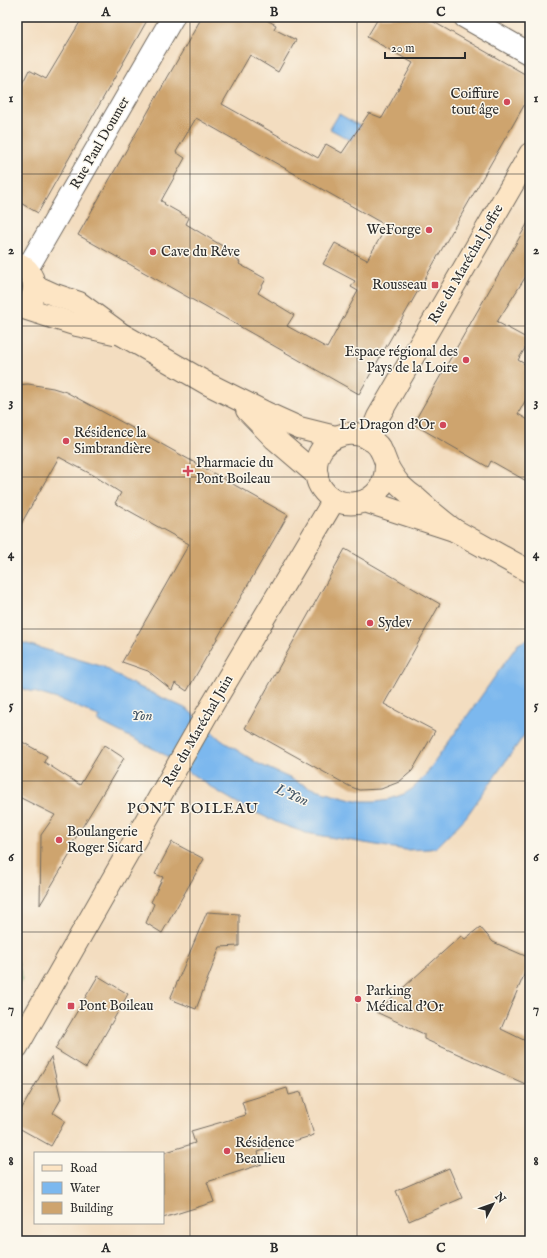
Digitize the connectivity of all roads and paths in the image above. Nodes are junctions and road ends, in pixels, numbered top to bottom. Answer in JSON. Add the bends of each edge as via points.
{"nodes":[{"id":1,"x":173,"y":17,"type":"edge"},
{"id":2,"x":465,"y":17,"type":"edge"},
{"id":3,"x":530,"y":54,"type":"edge"},
{"id":4,"x":530,"y":154,"type":"edge"},
{"id":5,"x":26,"y":273,"type":"edge"},
{"id":6,"x":21,"y":310,"type":"edge"},
{"id":7,"x":121,"y":334,"type":"junction"},
{"id":8,"x":208,"y":384,"type":"junction"},
{"id":9,"x":335,"y":438,"type":"junction"},
{"id":10,"x":369,"y":439,"type":"junction"},
{"id":11,"x":386,"y":464,"type":"junction"},
{"id":12,"x":317,"y":475,"type":"junction"},
{"id":13,"x":334,"y":500,"type":"junction"},
{"id":14,"x":365,"y":502,"type":"junction"},
{"id":15,"x":454,"y":530,"type":"junction"},
{"id":16,"x":530,"y":572,"type":"edge"},
{"id":17,"x":17,"y":1047,"type":"edge"}],
"edges":[{"from":1,"to":5,"type":"street","name":"Rue Paul Doumer"},
{"from":2,"to":3,"type":"street"},
{"from":4,"to":10,"type":"main road","name":"Rue du Maréchal Joffre","via":[[378,417]]},
{"from":5,"to":6,"type":"main road","via":[[32,298]]},
{"from":5,"to":7,"type":"main road","via":[[55,295],[79,303]]},
{"from":6,"to":7,"type":"main road"},
{"from":7,"to":8,"type":"main road"},
{"from":8,"to":9,"type":"main road","via":[[299,428]]},
{"from":8,"to":12,"type":"main road","via":[[251,413]]},
{"from":9,"to":10,"type":"main road","via":[[353,434]]},
{"from":9,"to":12,"type":"main road","via":[[321,450],[317,462]]},
{"from":10,"to":11,"type":"main road","via":[[381,450]]},
{"from":11,"to":14,"type":"main road","via":[[387,472],[382,486],[378,493]]},
{"from":11,"to":15,"type":"main road","via":[[401,486]]},
{"from":12,"to":13,"type":"main road","via":[[324,492]]},
{"from":13,"to":14,"type":"main road","via":[[353,504]]},
{"from":13,"to":17,"type":"main road","name":"Rue du Maréchal Juin","via":[[208,712]]},
{"from":14,"to":15,"type":"main road"},
{"from":15,"to":16,"type":"main road"}]}
